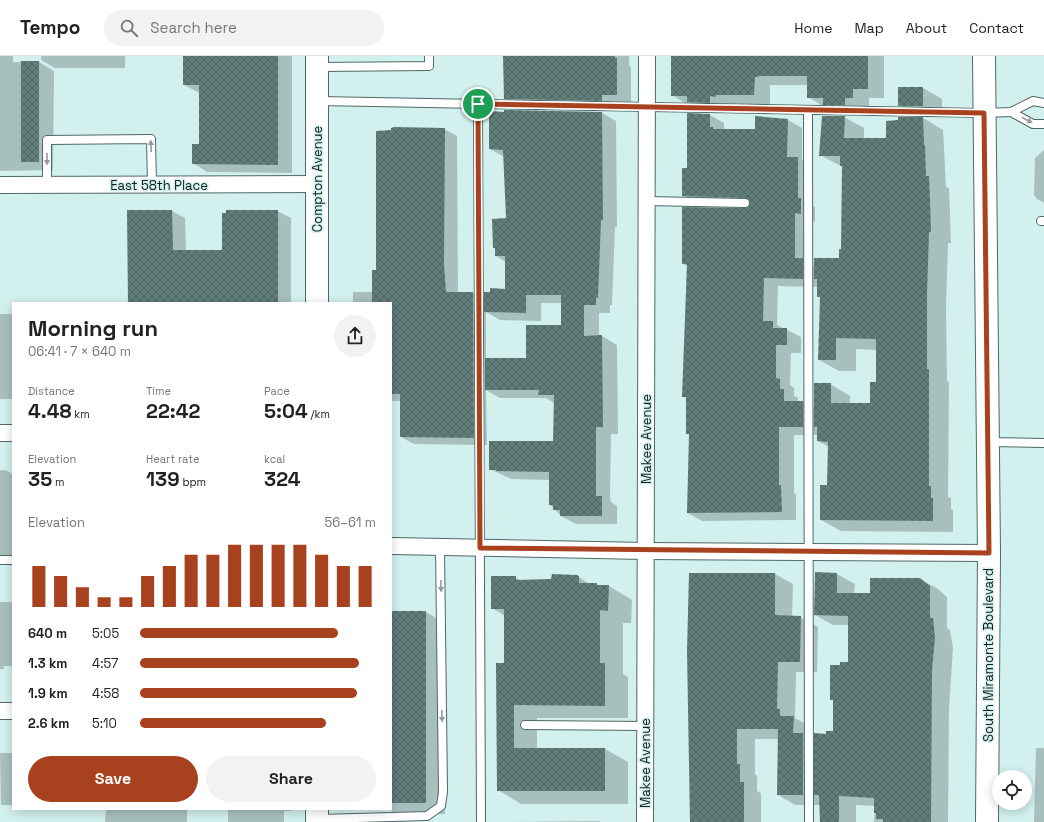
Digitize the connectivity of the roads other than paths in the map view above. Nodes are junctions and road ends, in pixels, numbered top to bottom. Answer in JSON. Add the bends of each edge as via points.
{"nodes":[{"id":1,"x":429,"y":56,"type":"edge"},
{"id":2,"x":647,"y":56,"type":"edge"},
{"id":3,"x":984,"y":56,"type":"edge"},
{"id":4,"x":318,"y":61,"type":"edge"},
{"id":5,"x":317,"y":102,"type":"junction"},
{"id":6,"x":1044,"y":102,"type":"edge"},
{"id":7,"x":478,"y":104,"type":"junction"},
{"id":8,"x":647,"y":107,"type":"junction"},
{"id":9,"x":808,"y":110,"type":"junction"},
{"id":10,"x":1010,"y":112,"type":"junction"},
{"id":11,"x":984,"y":113,"type":"junction"},
{"id":12,"x":1044,"y":124,"type":"edge"},
{"id":13,"x":317,"y":184,"type":"junction"},
{"id":14,"x":0,"y":185,"type":"edge"},
{"id":15,"x":47,"y":185,"type":"junction"},
{"id":16,"x":152,"y":185,"type":"junction"},
{"id":17,"x":647,"y":201,"type":"junction"},
{"id":18,"x":745,"y":203,"type":"dead end"},
{"id":19,"x":317,"y":302,"type":"edge"},
{"id":20,"x":0,"y":433,"type":"edge"},
{"id":21,"x":12,"y":433,"type":"edge"},
{"id":22,"x":988,"y":442,"type":"junction"},
{"id":23,"x":1044,"y":443,"type":"edge"},
{"id":24,"x":392,"y":546,"type":"edge"},
{"id":25,"x":440,"y":547,"type":"junction"},
{"id":26,"x":480,"y":548,"type":"junction"},
{"id":27,"x":645,"y":550,"type":"junction"},
{"id":28,"x":808,"y":552,"type":"junction"},
{"id":29,"x":989,"y":553,"type":"junction"},
{"id":30,"x":0,"y":560,"type":"edge"},
{"id":31,"x":12,"y":560,"type":"edge"},
{"id":32,"x":0,"y":711,"type":"edge"},
{"id":33,"x":12,"y":711,"type":"edge"},
{"id":34,"x":525,"y":725,"type":"dead end"},
{"id":35,"x":645,"y":726,"type":"junction"},
{"id":36,"x":317,"y":817,"type":"edge"},
{"id":37,"x":481,"y":822,"type":"edge"},
{"id":38,"x":645,"y":822,"type":"edge"},
{"id":39,"x":809,"y":822,"type":"edge"},
{"id":40,"x":987,"y":822,"type":"edge"}],
"edges":[{"from":1,"to":4,"type":"lane","via":[[429,66]]},
{"from":2,"to":8,"type":"street","name":"Makee Avenue"},
{"from":3,"to":11,"type":"street","name":"South Miramonte Boulevard"},
{"from":4,"to":5,"type":"street","name":"Compton Avenue"},
{"from":5,"to":7,"type":"lane"},
{"from":5,"to":13,"type":"street","name":"Compton Avenue"},
{"from":6,"to":10,"type":"lane","via":[[1033,102]]},
{"from":7,"to":8,"type":"lane"},
{"from":7,"to":26,"type":"lane"},
{"from":8,"to":9,"type":"lane"},
{"from":8,"to":17,"type":"street","name":"Makee Avenue"},
{"from":9,"to":11,"type":"lane"},
{"from":9,"to":28,"type":"lane"},
{"from":10,"to":11,"type":"lane"},
{"from":10,"to":12,"type":"lane","one_way":true,"via":[[1033,124]]},
{"from":11,"to":22,"type":"street","name":"South Miramonte Boulevard"},
{"from":13,"to":16,"type":"street","name":"East 58th Place"},
{"from":13,"to":19,"type":"street","name":"Compton Avenue"},
{"from":14,"to":15,"type":"street","name":"East 58th Place"},
{"from":15,"to":16,"type":"street","name":"East 58th Place"},
{"from":16,"to":15,"type":"lane","one_way":true,"via":[[152,139],[47,140]]},
{"from":17,"to":18,"type":"lane"},
{"from":17,"to":27,"type":"street","name":"Makee Avenue"},
{"from":20,"to":21,"type":"street"},
{"from":22,"to":23,"type":"lane"},
{"from":22,"to":29,"type":"street","name":"South Miramonte Boulevard"},
{"from":24,"to":25,"type":"street"},
{"from":25,"to":26,"type":"street"},
{"from":25,"to":36,"type":"lane","one_way":true,"via":[[443,792],[441,806],[427,816]]},
{"from":26,"to":27,"type":"street"},
{"from":26,"to":37,"type":"lane"},
{"from":27,"to":28,"type":"street"},
{"from":27,"to":35,"type":"street","name":"Makee Avenue"},
{"from":28,"to":29,"type":"street"},
{"from":28,"to":39,"type":"lane"},
{"from":29,"to":40,"type":"street","name":"South Miramonte Boulevard"},
{"from":30,"to":31,"type":"lane"},
{"from":32,"to":33,"type":"street"},
{"from":34,"to":35,"type":"lane"},
{"from":35,"to":38,"type":"street","name":"Makee Avenue"}]}
